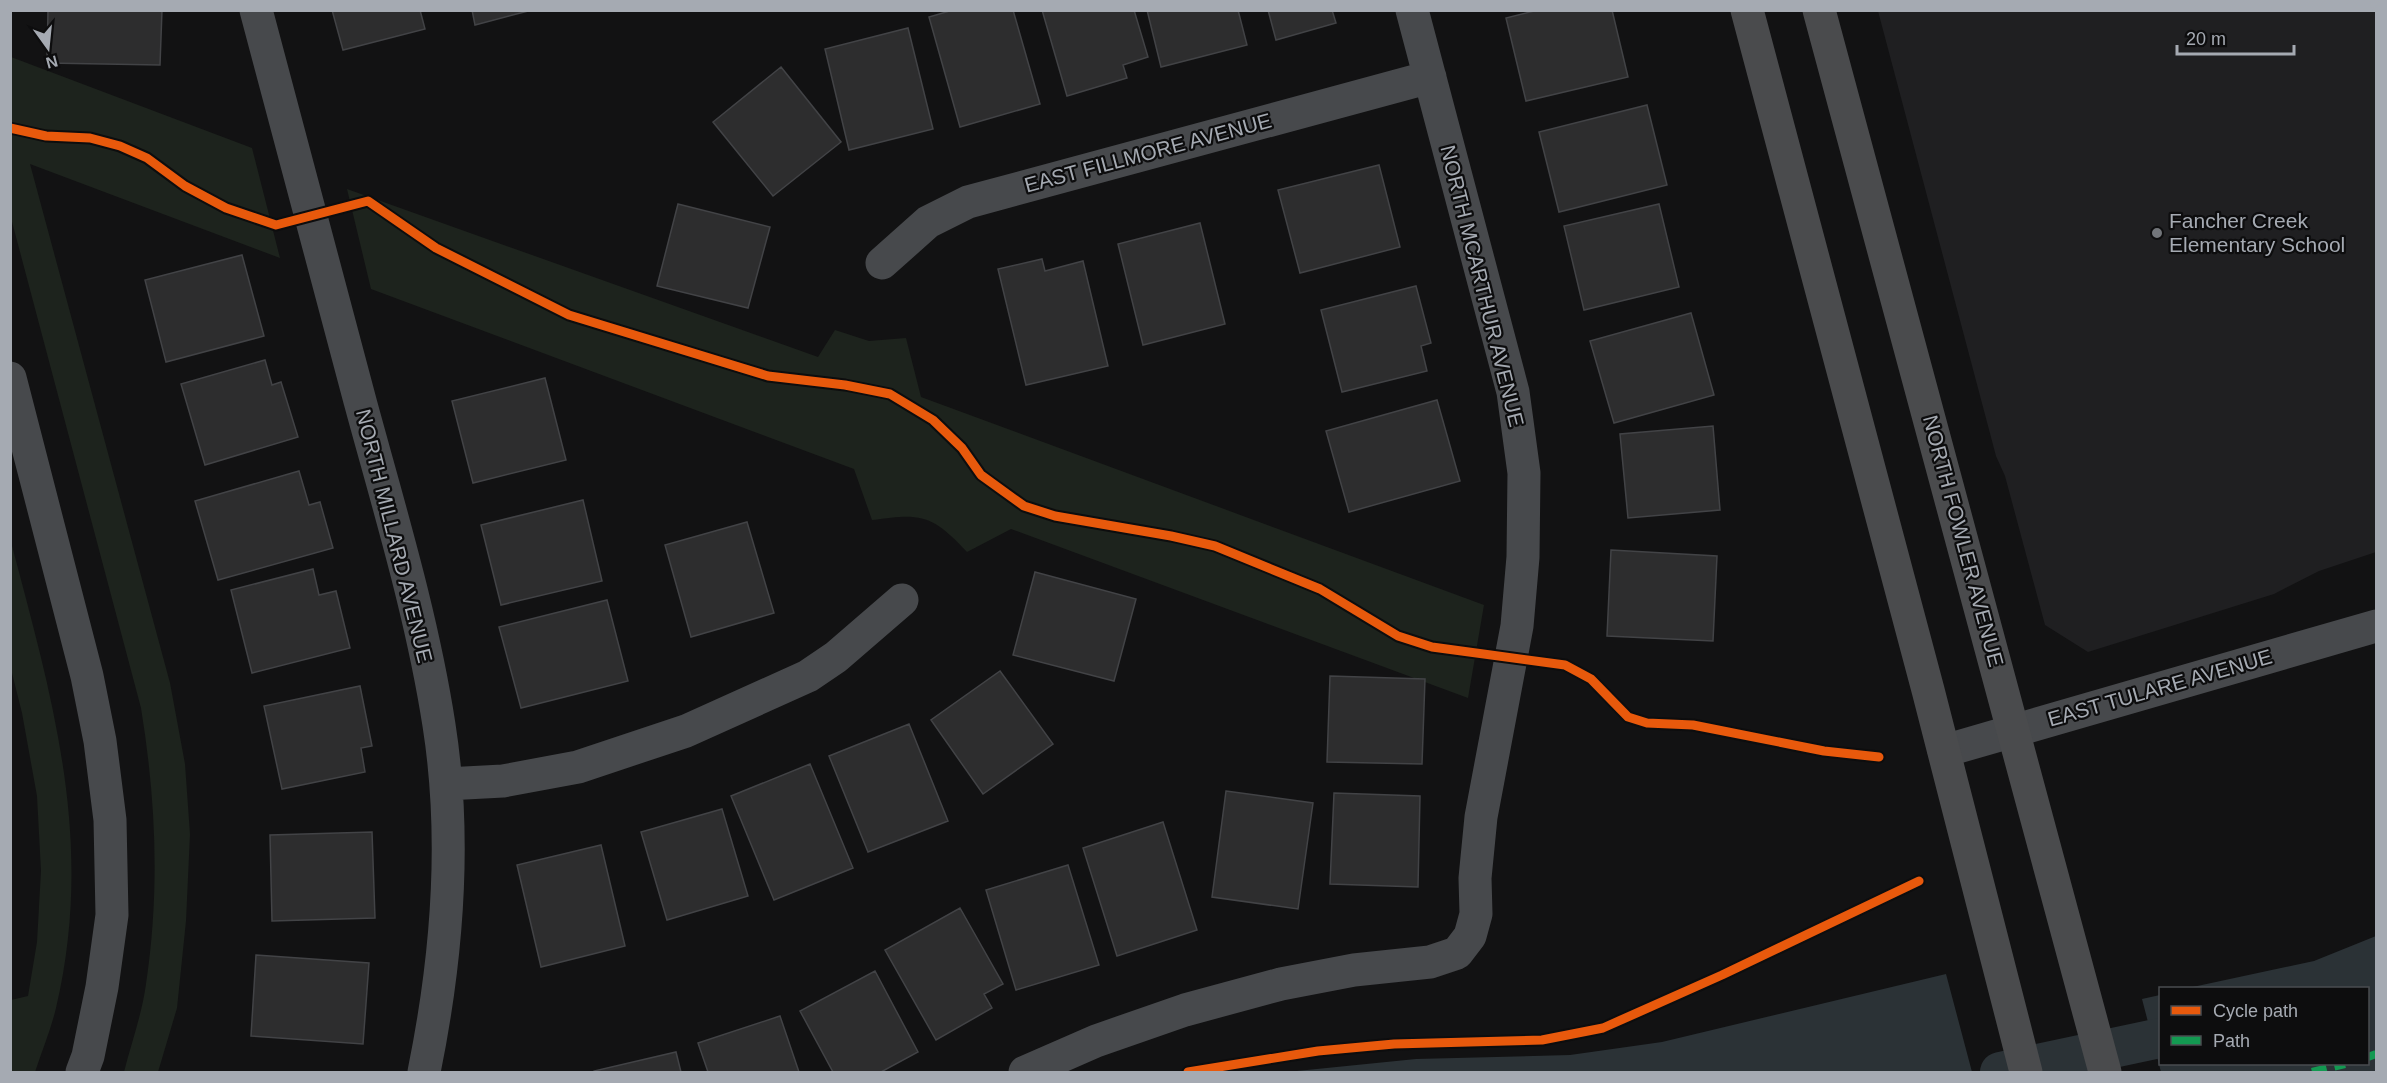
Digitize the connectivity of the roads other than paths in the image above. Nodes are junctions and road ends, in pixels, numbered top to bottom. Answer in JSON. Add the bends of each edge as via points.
{"nodes":[{"id":1,"x":256,"y":10,"type":"edge"},
{"id":2,"x":1412,"y":10,"type":"edge"},
{"id":3,"x":1747,"y":10,"type":"edge"},
{"id":4,"x":1819,"y":10,"type":"edge"},
{"id":5,"x":1430,"y":77,"type":"junction"},
{"id":6,"x":882,"y":263,"type":"dead end"},
{"id":7,"x":10,"y":378,"type":"edge"},
{"id":8,"x":902,"y":600,"type":"dead end"},
{"id":9,"x":2376,"y":626,"type":"edge"},
{"id":10,"x":2015,"y":731,"type":"junction"},
{"id":11,"x":1944,"y":751,"type":"junction"},
{"id":12,"x":446,"y":784,"type":"junction"},
{"id":13,"x":2023,"y":1062,"type":"edge"},
{"id":14,"x":82,"y":1072,"type":"edge"},
{"id":15,"x":424,"y":1072,"type":"edge"},
{"id":16,"x":1025,"y":1072,"type":"edge"},
{"id":17,"x":2105,"y":1072,"type":"edge"}],
"edges":[{"from":1,"to":12,"type":"street","name":"NORTH MILLARD AVENUE","via":[[415,607],[440,726]]},
{"from":2,"to":5,"type":"street","name":"NORTH MCARTHUR AVENUE"},
{"from":3,"to":11,"type":"main road"},
{"from":4,"to":10,"type":"main road","name":"NORTH FOWLER AVENUE"},
{"from":5,"to":6,"type":"street","name":"EAST FILLMORE AVENUE","via":[[968,202],[928,222]]},
{"from":5,"to":16,"type":"street","name":"NORTH MCARTHUR AVENUE","via":[[1513,392],[1524,473],[1517,626],[1481,817],[1476,914],[1470,936],[1457,952],[1430,962],[1354,970],[1281,984],[1185,1010],[1096,1041]]},
{"from":7,"to":14,"type":"street","via":[[87,676],[110,820],[112,915],[102,987]]},
{"from":8,"to":12,"type":"street","via":[[837,657],[808,676],[686,730],[578,767],[503,781]]},
{"from":9,"to":10,"type":"street","name":"EAST TULARE AVENUE"},
{"from":10,"to":11,"type":"street","name":"EAST TULARE AVENUE"},
{"from":10,"to":17,"type":"main road","name":"NORTH FOWLER AVENUE"},
{"from":11,"to":13,"type":"main road"},
{"from":12,"to":15,"type":"street","name":"NORTH MILLARD AVENUE","via":[[449,840],[445,932]]}]}
